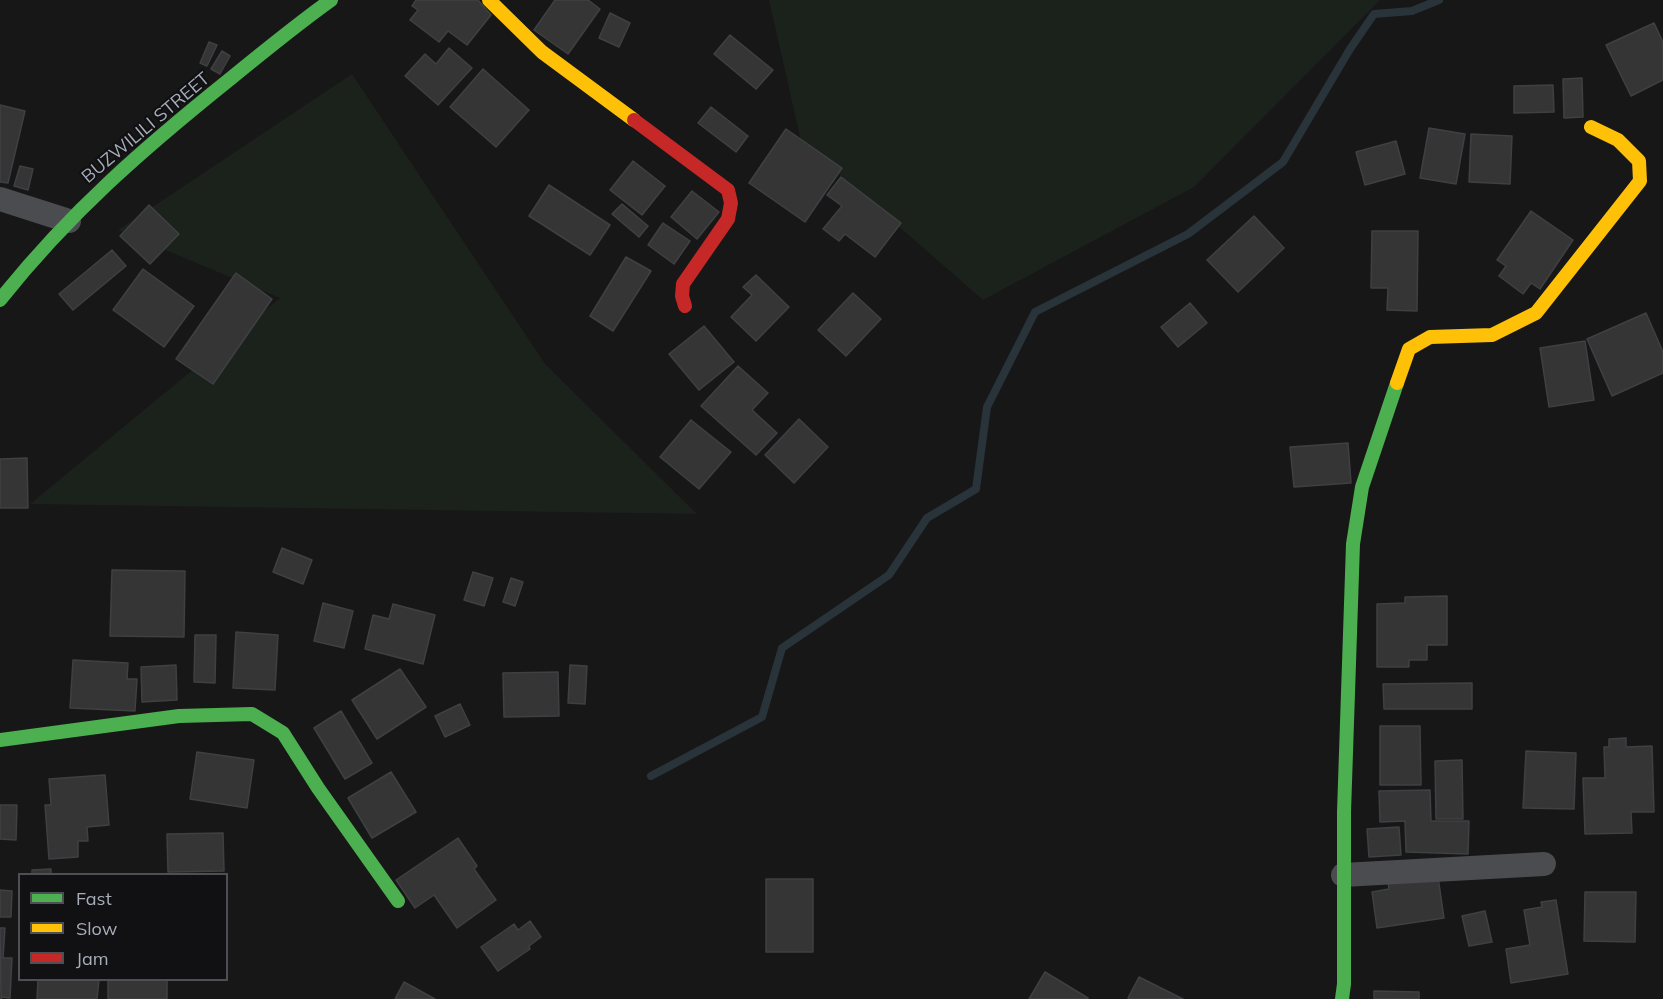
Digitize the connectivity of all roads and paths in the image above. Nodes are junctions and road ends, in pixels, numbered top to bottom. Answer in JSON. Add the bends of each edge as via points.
{"nodes":[{"id":1,"x":331,"y":0,"type":"edge"},
{"id":2,"x":489,"y":0,"type":"edge"},
{"id":3,"x":1591,"y":127,"type":"dead end"},
{"id":4,"x":0,"y":199,"type":"edge"},
{"id":5,"x":69,"y":221,"type":"junction"},
{"id":6,"x":0,"y":300,"type":"edge"},
{"id":7,"x":685,"y":306,"type":"dead end"},
{"id":8,"x":0,"y":740,"type":"edge"},
{"id":9,"x":1544,"y":864,"type":"dead end"},
{"id":10,"x":1343,"y":875,"type":"junction"},
{"id":11,"x":398,"y":901,"type":"dead end"},
{"id":12,"x":1342,"y":999,"type":"edge"}],
"edges":[{"from":1,"to":5,"type":"street","name":"BUZWILILI STREET","via":[[103,184]]},
{"from":2,"to":7,"type":"street","via":[[542,52],[728,190],[728,219],[683,284]]},
{"from":3,"to":10,"type":"street","via":[[1618,140],[1639,161],[1640,181],[1536,313],[1492,335],[1430,337],[1408,349],[1362,487],[1353,544]]},
{"from":4,"to":5,"type":"street"},
{"from":5,"to":6,"type":"street","name":"BUZWILILI STREET"},
{"from":8,"to":11,"type":"street","via":[[179,716],[252,714],[284,733]]},
{"from":9,"to":10,"type":"street"},
{"from":10,"to":12,"type":"street"}]}
